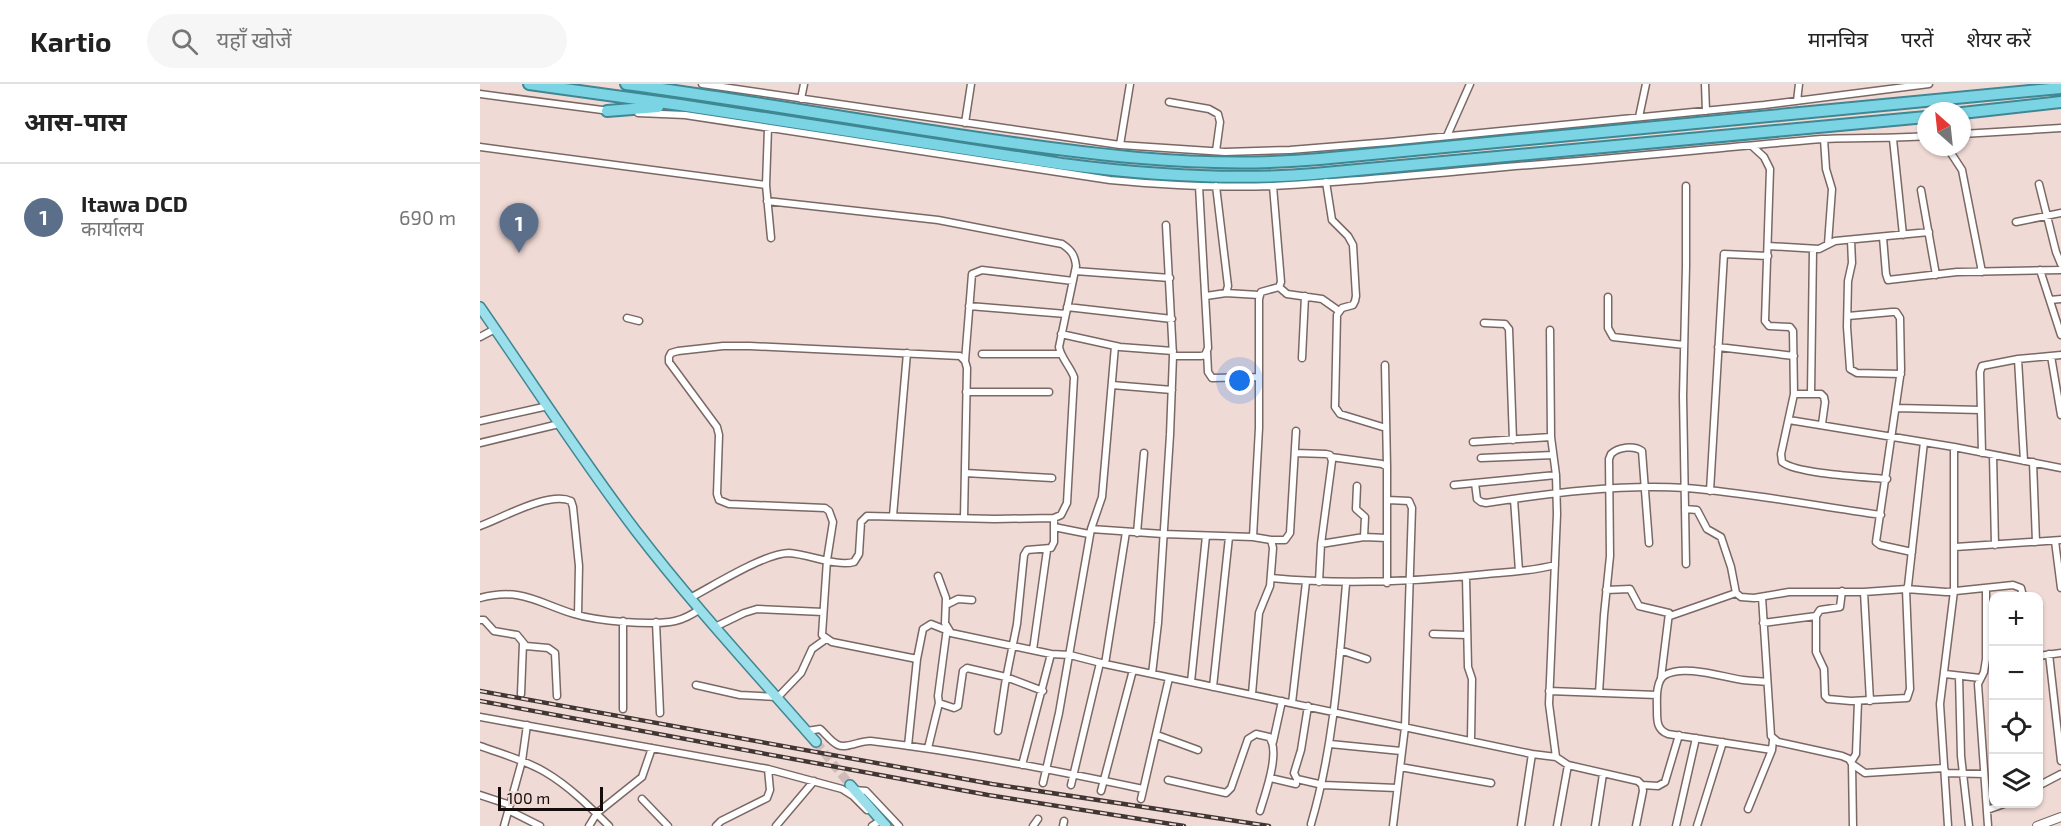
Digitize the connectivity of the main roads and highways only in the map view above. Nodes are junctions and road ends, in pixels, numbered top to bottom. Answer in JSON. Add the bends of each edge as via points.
{"nodes":[{"id":1,"x":529,"y":84,"type":"edge"},
{"id":2,"x":626,"y":84,"type":"edge"},
{"id":3,"x":651,"y":84,"type":"edge"},
{"id":4,"x":2061,"y":88,"type":"edge"},
{"id":5,"x":669,"y":90,"type":"junction"},
{"id":6,"x":2061,"y":102,"type":"edge"},
{"id":7,"x":680,"y":105,"type":"junction"},
{"id":8,"x":607,"y":111,"type":"road end"},
{"id":9,"x":1971,"y":112,"type":"edge"},
{"id":10,"x":1917,"y":118,"type":"edge"},
{"id":11,"x":480,"y":308,"type":"edge"},
{"id":12,"x":816,"y":741,"type":"tunnel mouth"},
{"id":13,"x":852,"y":788,"type":"tunnel mouth"},
{"id":14,"x":879,"y":825,"type":"edge"}],
"edges":[{"from":1,"to":7,"type":"highway"},
{"from":2,"to":5,"type":"highway"},
{"from":3,"to":5,"type":"highway"},
{"from":4,"to":5,"type":"highway","via":[[1241,164],[1073,152]]},
{"from":6,"to":9,"type":"highway"},
{"from":7,"to":8,"type":"highway"},
{"from":7,"to":10,"type":"highway","via":[[1072,165],[1269,178]]},
{"from":11,"to":12,"type":"main road","via":[[613,501],[690,598]]},
{"from":13,"to":14,"type":"main road"}]}
